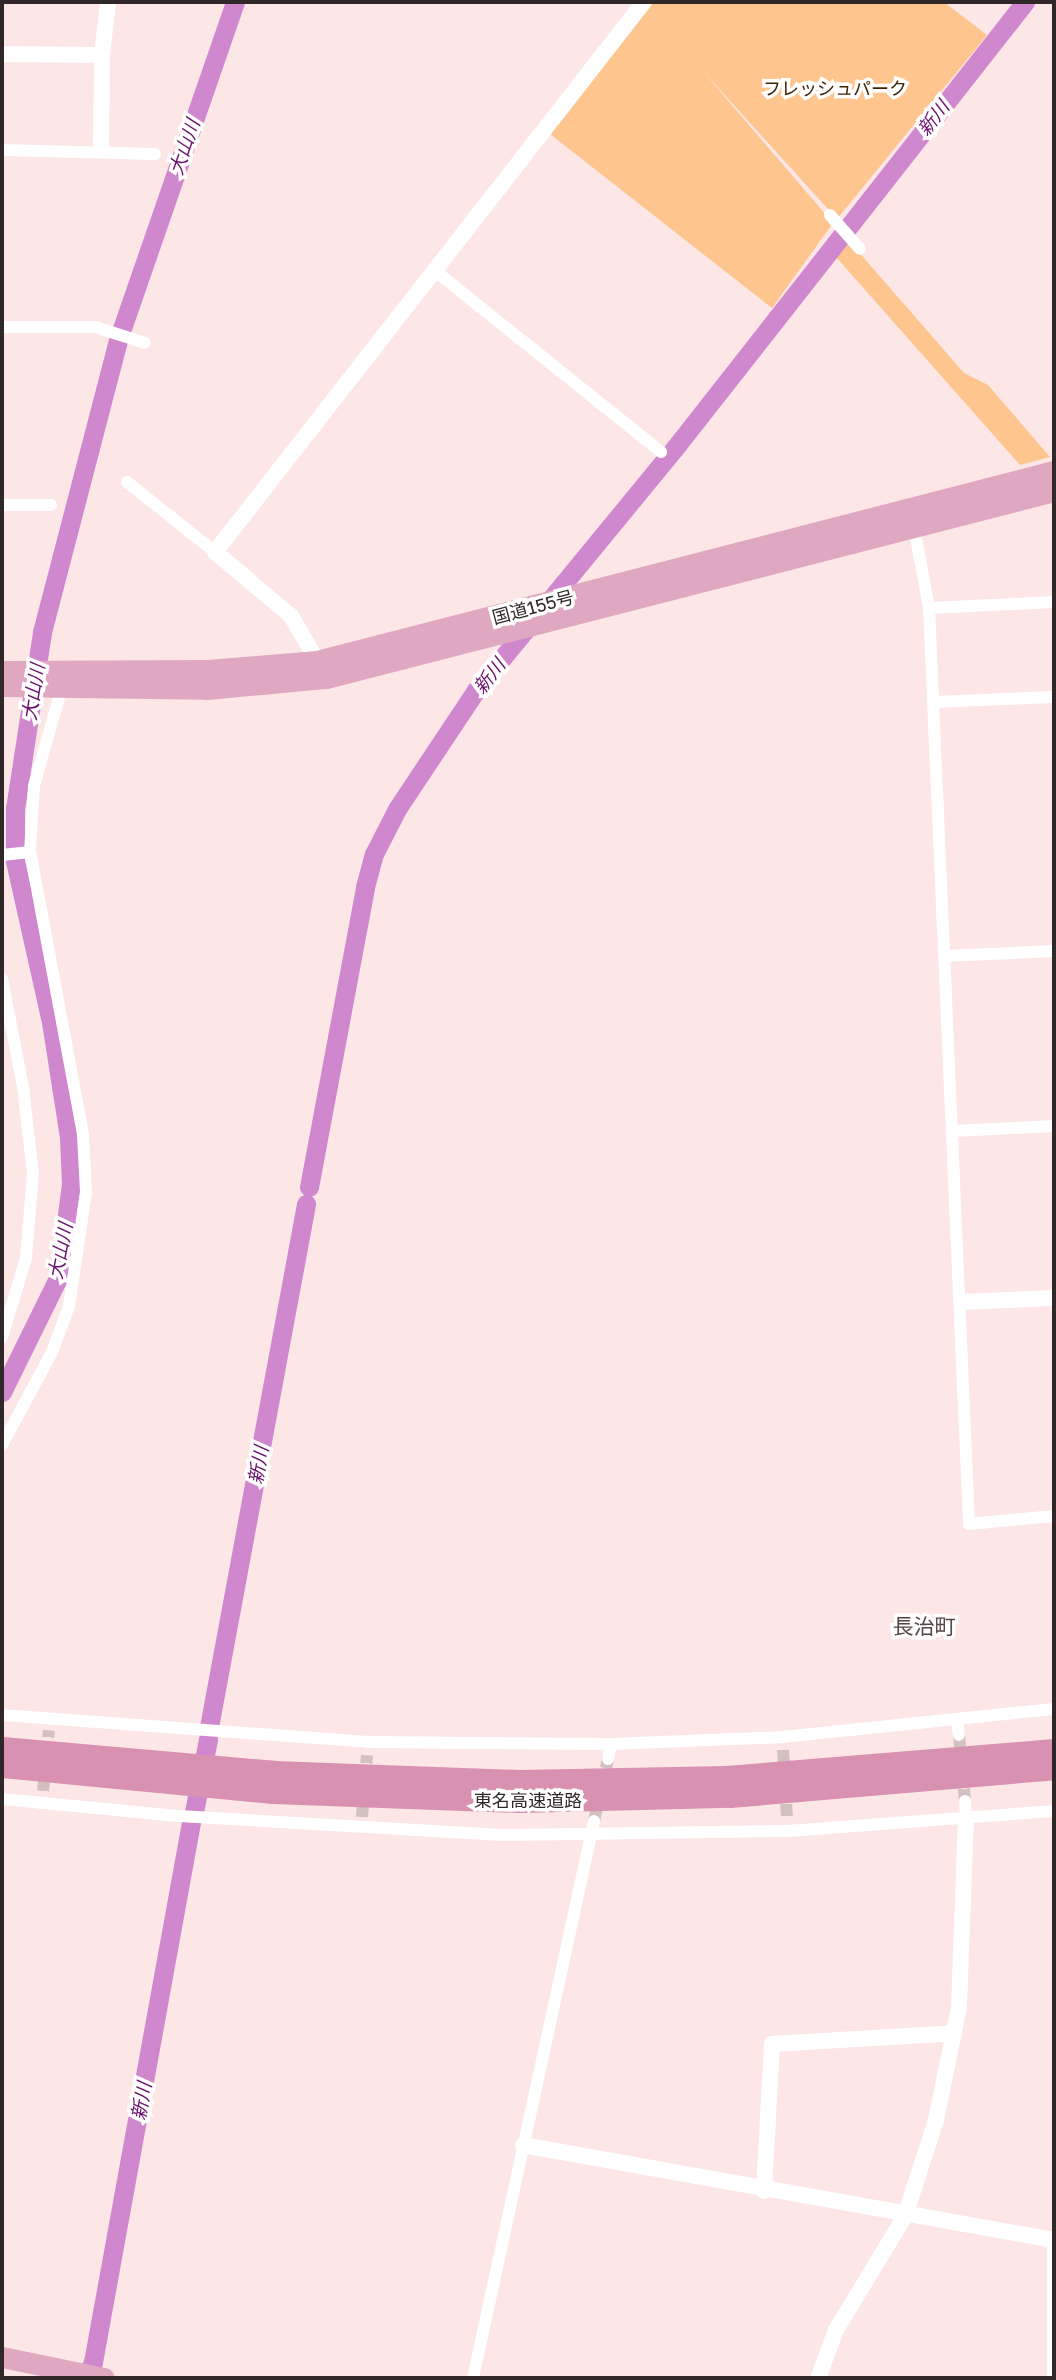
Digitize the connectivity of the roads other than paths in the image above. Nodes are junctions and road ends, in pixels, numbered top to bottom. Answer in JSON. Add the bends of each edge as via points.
{"nodes":[{"id":1,"x":108,"y":2,"type":"edge"},
{"id":2,"x":644,"y":2,"type":"edge"},
{"id":3,"x":2,"y":54,"type":"edge"},
{"id":4,"x":102,"y":55,"type":"junction"},
{"id":5,"x":2,"y":150,"type":"edge"},
{"id":6,"x":101,"y":150,"type":"junction"},
{"id":7,"x":155,"y":154,"type":"dead end"},
{"id":8,"x":830,"y":215,"type":"dead end"},
{"id":9,"x":860,"y":249,"type":"dead end"},
{"id":10,"x":434,"y":270,"type":"junction"},
{"id":11,"x":2,"y":327,"type":"edge"},
{"id":12,"x":141,"y":342,"type":"dead end"},
{"id":13,"x":661,"y":452,"type":"dead end"},
{"id":14,"x":1054,"y":471,"type":"edge"},
{"id":15,"x":127,"y":482,"type":"dead end"},
{"id":16,"x":1054,"y":491,"type":"edge"},
{"id":17,"x":2,"y":505,"type":"edge"},
{"id":18,"x":51,"y":505,"type":"dead end"},
{"id":19,"x":914,"y":527,"type":"junction"},
{"id":20,"x":215,"y":552,"type":"junction"},
{"id":21,"x":1054,"y":603,"type":"edge"},
{"id":22,"x":929,"y":607,"type":"junction"},
{"id":23,"x":543,"y":613,"type":"junction"},
{"id":24,"x":322,"y":669,"type":"junction"},
{"id":25,"x":4,"y":676,"type":"edge"},
{"id":26,"x":65,"y":679,"type":"junction"},
{"id":27,"x":1054,"y":697,"type":"edge"},
{"id":28,"x":933,"y":702,"type":"junction"},
{"id":29,"x":27,"y":853,"type":"junction"},
{"id":30,"x":2,"y":855,"type":"edge"},
{"id":31,"x":1054,"y":951,"type":"edge"},
{"id":32,"x":944,"y":956,"type":"junction"},
{"id":33,"x":2,"y":979,"type":"edge"},
{"id":34,"x":7,"y":1035,"type":"edge"},
{"id":35,"x":1054,"y":1126,"type":"edge"},
{"id":36,"x":953,"y":1131,"type":"junction"},
{"id":37,"x":1054,"y":1298,"type":"edge"},
{"id":38,"x":961,"y":1302,"type":"junction"},
{"id":39,"x":2,"y":1337,"type":"edge"},
{"id":40,"x":2,"y":1445,"type":"edge"},
{"id":41,"x":1054,"y":1517,"type":"edge"},
{"id":42,"x":1054,"y":1709,"type":"edge"},
{"id":43,"x":2,"y":1715,"type":"edge"},
{"id":44,"x":957,"y":1721,"type":"junction"},
{"id":45,"x":959,"y":1735,"type":"tunnel mouth"},
{"id":46,"x":611,"y":1744,"type":"junction"},
{"id":47,"x":2,"y":1748,"type":"edge"},
{"id":48,"x":1054,"y":1750,"type":"edge"},
{"id":49,"x":608,"y":1759,"type":"tunnel mouth"},
{"id":50,"x":2,"y":1766,"type":"edge"},
{"id":51,"x":1054,"y":1769,"type":"edge"},
{"id":52,"x":185,"y":1774,"type":"junction"},
{"id":53,"x":215,"y":1777,"type":"junction"},
{"id":54,"x":2,"y":1799,"type":"edge"},
{"id":55,"x":965,"y":1801,"type":"tunnel mouth"},
{"id":56,"x":1054,"y":1811,"type":"edge"},
{"id":57,"x":966,"y":1820,"type":"junction"},
{"id":58,"x":594,"y":1821,"type":"tunnel mouth"},
{"id":59,"x":592,"y":1835,"type":"junction"},
{"id":60,"x":955,"y":2033,"type":"junction"},
{"id":61,"x":523,"y":2145,"type":"junction"},
{"id":62,"x":764,"y":2192,"type":"junction"},
{"id":63,"x":905,"y":2216,"type":"junction"},
{"id":64,"x":1054,"y":2240,"type":"edge"},
{"id":65,"x":2,"y":2357,"type":"edge"},
{"id":66,"x":104,"y":2378,"type":"edge"},
{"id":67,"x":472,"y":2378,"type":"edge"},
{"id":68,"x":818,"y":2378,"type":"edge"},
{"id":69,"x":1053,"y":2378,"type":"edge"}],
"edges":[{"from":1,"to":4,"type":"street"},
{"from":2,"to":10,"type":"street"},
{"from":3,"to":4,"type":"street"},
{"from":4,"to":6,"type":"street"},
{"from":5,"to":6,"type":"street"},
{"from":6,"to":7,"type":"street"},
{"from":8,"to":9,"type":"street"},
{"from":10,"to":13,"type":"street"},
{"from":10,"to":20,"type":"street"},
{"from":11,"to":12,"type":"street","via":[[100,328]]},
{"from":14,"to":23,"type":"highway","name":"国道155号","via":[[586,594]]},
{"from":15,"to":20,"type":"street"},
{"from":16,"to":19,"type":"highway","name":"国道155号"},
{"from":17,"to":18,"type":"street"},
{"from":19,"to":22,"type":"street"},
{"from":19,"to":23,"type":"highway","name":"国道155号"},
{"from":20,"to":24,"type":"street","via":[[291,616]]},
{"from":21,"to":22,"type":"street"},
{"from":22,"to":28,"type":"street"},
{"from":23,"to":24,"type":"highway","name":"国道155号"},
{"from":23,"to":24,"type":"highway","name":"国道155号","via":[[492,635]]},
{"from":24,"to":26,"type":"highway","name":"国道155号"},
{"from":25,"to":26,"type":"highway","name":"国道155号"},
{"from":26,"to":29,"type":"street","via":[[34,786]]},
{"from":27,"to":28,"type":"street"},
{"from":28,"to":32,"type":"street"},
{"from":29,"to":30,"type":"street"},
{"from":29,"to":40,"type":"street","via":[[83,1134],[86,1192],[69,1306],[52,1352]]},
{"from":31,"to":32,"type":"street"},
{"from":32,"to":36,"type":"street"},
{"from":33,"to":34,"type":"street"},
{"from":34,"to":39,"type":"street","via":[[32,1142],[31,1226],[18,1294]]},
{"from":35,"to":36,"type":"street"},
{"from":36,"to":38,"type":"street"},
{"from":37,"to":38,"type":"street"},
{"from":38,"to":41,"type":"street","via":[[969,1524]]},
{"from":42,"to":44,"type":"street"},
{"from":43,"to":46,"type":"street","via":[[49,1725],[368,1749]]},
{"from":44,"to":45,"type":"street"},
{"from":44,"to":46,"type":"street","via":[[783,1743]]},
{"from":46,"to":49,"type":"street"},
{"from":47,"to":52,"type":"highway","name":"東名高速道路"},
{"from":48,"to":53,"type":"highway","name":"東名高速道路","via":[[866,1768],[651,1779]]},
{"from":50,"to":52,"type":"highway","name":"東名高速道路"},
{"from":51,"to":53,"type":"highway","name":"東名高速道路","via":[[866,1787],[627,1800],[404,1798]]},
{"from":52,"to":53,"type":"highway","name":"東名高速道路"},
{"from":54,"to":59,"type":"street","via":[[43,1797],[362,1823]]},
{"from":55,"to":57,"type":"street"},
{"from":56,"to":57,"type":"street"},
{"from":57,"to":59,"type":"street"},
{"from":57,"to":60,"type":"street"},
{"from":58,"to":59,"type":"street"},
{"from":59,"to":61,"type":"street"},
{"from":60,"to":62,"type":"street","via":[[772,2044]]},
{"from":60,"to":63,"type":"street","via":[[936,2120]]},
{"from":61,"to":62,"type":"street"},
{"from":61,"to":67,"type":"street"},
{"from":62,"to":63,"type":"street"},
{"from":63,"to":64,"type":"street"},
{"from":63,"to":68,"type":"street","via":[[836,2330]]},
{"from":64,"to":69,"type":"street"},
{"from":65,"to":66,"type":"highway"}]}
